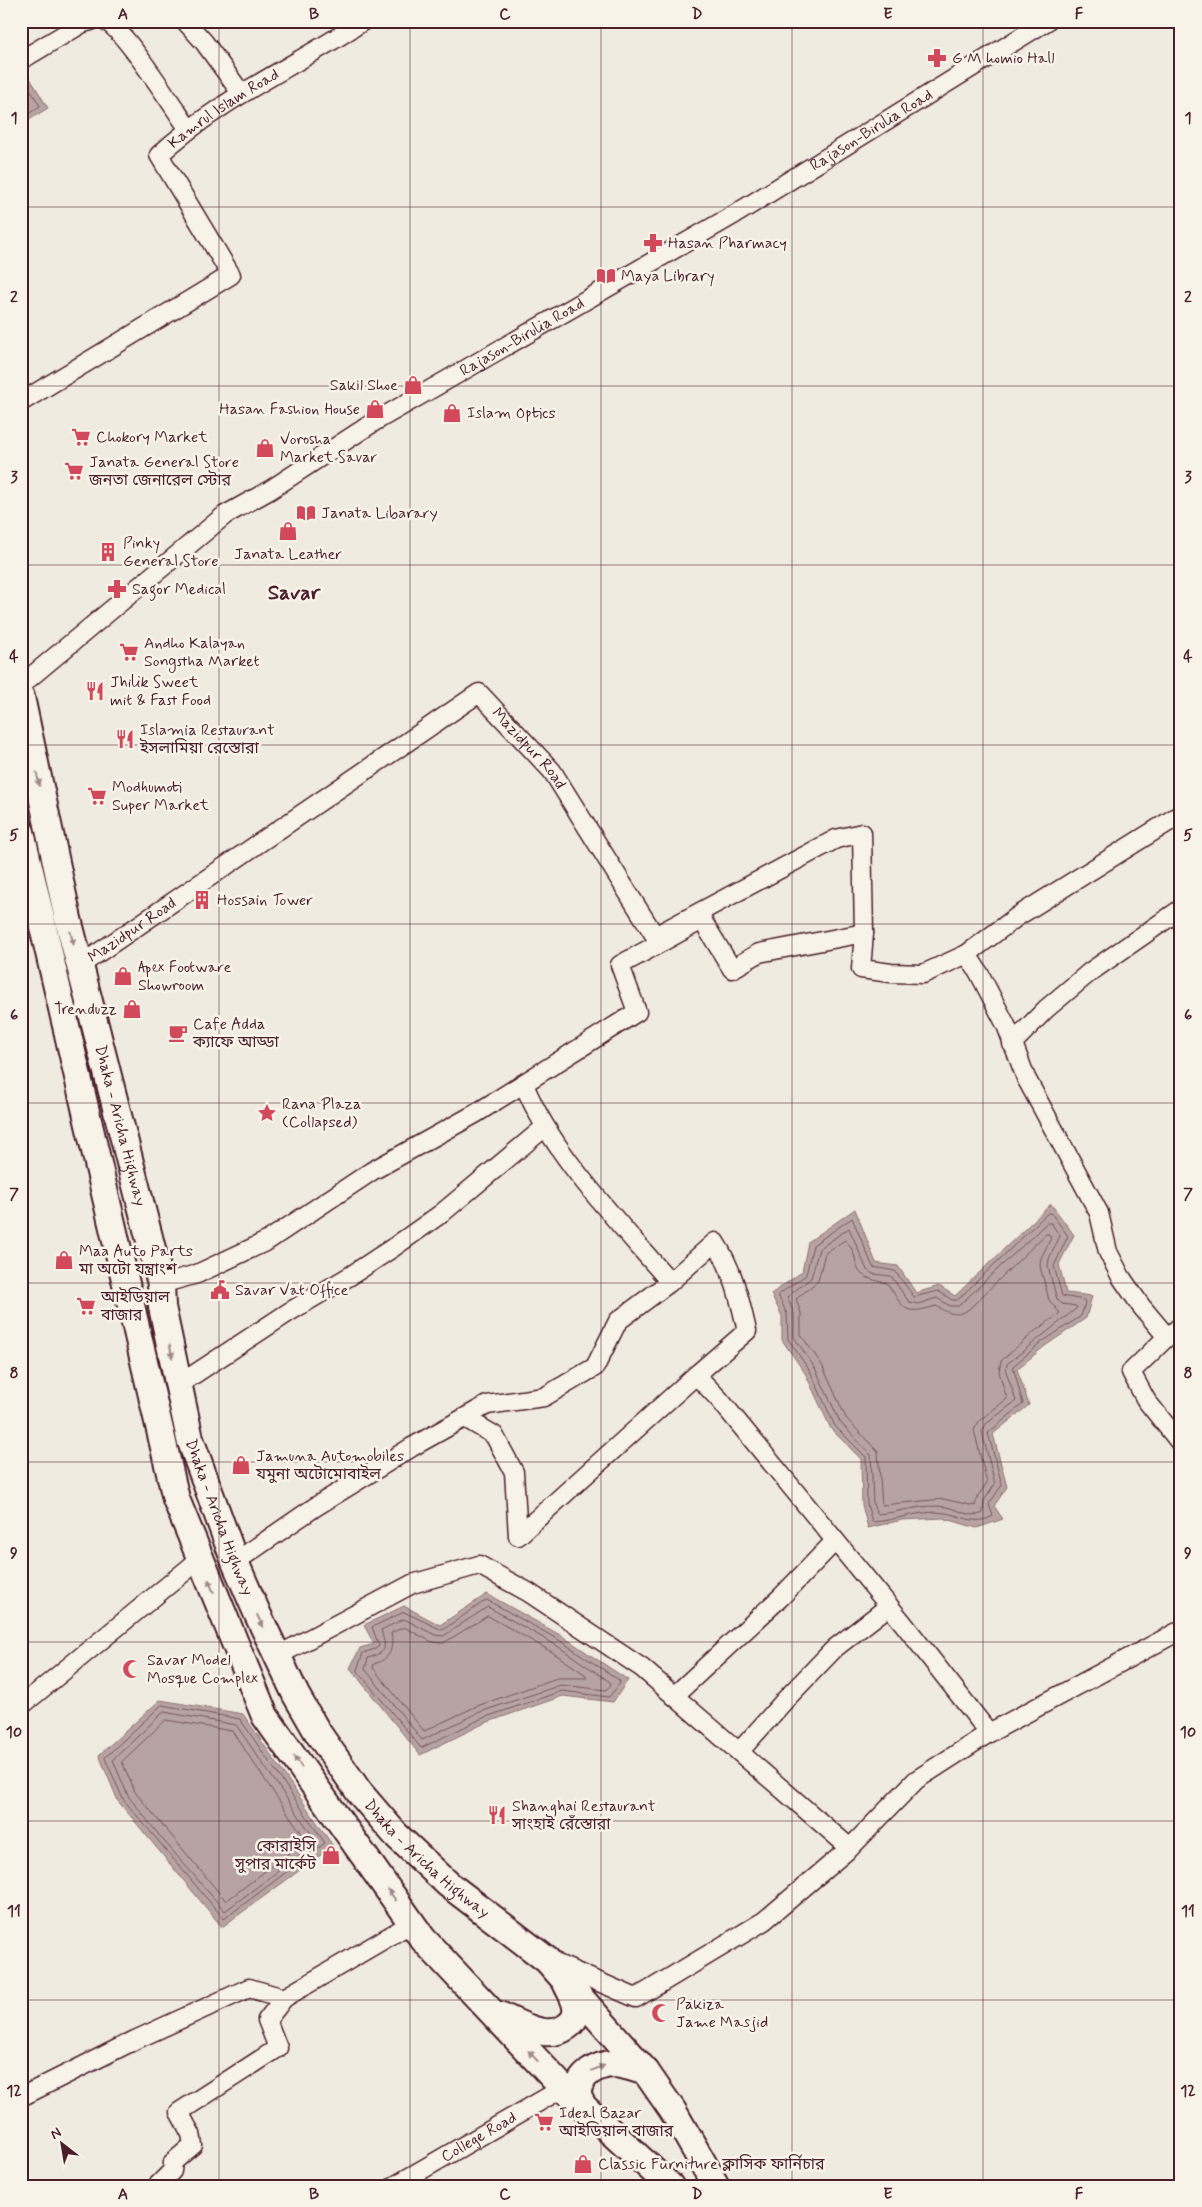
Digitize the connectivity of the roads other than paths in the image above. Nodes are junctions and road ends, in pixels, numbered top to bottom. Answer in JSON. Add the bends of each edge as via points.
{"nodes":[{"id":1,"x":91,"y":21,"type":"edge"},
{"id":2,"x":106,"y":21,"type":"edge"},
{"id":3,"x":185,"y":21,"type":"edge"},
{"id":4,"x":362,"y":21,"type":"edge"},
{"id":5,"x":1047,"y":21,"type":"edge"},
{"id":6,"x":21,"y":60,"type":"edge"},
{"id":7,"x":241,"y":93,"type":"junction"},
{"id":8,"x":188,"y":128,"type":"junction"},
{"id":9,"x":21,"y":402,"type":"edge"},
{"id":10,"x":21,"y":686,"type":"edge"},
{"id":11,"x":21,"y":697,"type":"edge"},
{"id":12,"x":1181,"y":814,"type":"edge"},
{"id":13,"x":21,"y":832,"type":"edge"},
{"id":14,"x":1181,"y":909,"type":"edge"},
{"id":15,"x":864,"y":933,"type":"junction"},
{"id":16,"x":967,"y":954,"type":"junction"},
{"id":17,"x":79,"y":966,"type":"junction"},
{"id":18,"x":1012,"y":1044,"type":"junction"},
{"id":19,"x":524,"y":1084,"type":"junction"},
{"id":20,"x":545,"y":1127,"type":"junction"},
{"id":21,"x":670,"y":1282,"type":"junction"},
{"id":22,"x":161,"y":1284,"type":"junction"},
{"id":23,"x":1181,"y":1326,"type":"edge"},
{"id":24,"x":1167,"y":1337,"type":"junction"},
{"id":25,"x":696,"y":1374,"type":"junction"},
{"id":26,"x":178,"y":1385,"type":"junction"},
{"id":27,"x":465,"y":1418,"type":"junction"},
{"id":28,"x":1181,"y":1444,"type":"edge"},
{"id":29,"x":835,"y":1541,"type":"junction"},
{"id":30,"x":200,"y":1559,"type":"junction"},
{"id":31,"x":235,"y":1562,"type":"junction"},
{"id":32,"x":889,"y":1606,"type":"junction"},
{"id":33,"x":1181,"y":1630,"type":"edge"},
{"id":34,"x":277,"y":1656,"type":"junction"},
{"id":35,"x":674,"y":1696,"type":"junction"},
{"id":36,"x":21,"y":1706,"type":"edge"},
{"id":37,"x":989,"y":1733,"type":"junction"},
{"id":38,"x":739,"y":1752,"type":"junction"},
{"id":39,"x":850,"y":1848,"type":"junction"},
{"id":40,"x":412,"y":1923,"type":"junction"},
{"id":41,"x":547,"y":1960,"type":"junction"},
{"id":42,"x":564,"y":1980,"type":"junction"},
{"id":43,"x":284,"y":1998,"type":"junction"},
{"id":44,"x":491,"y":2011,"type":"junction"},
{"id":45,"x":646,"y":2072,"type":"junction"},
{"id":46,"x":563,"y":2088,"type":"junction"},
{"id":47,"x":21,"y":2097,"type":"edge"},
{"id":48,"x":588,"y":2112,"type":"junction"},
{"id":49,"x":688,"y":2139,"type":"junction"},
{"id":50,"x":157,"y":2186,"type":"edge"},
{"id":51,"x":394,"y":2186,"type":"edge"},
{"id":52,"x":647,"y":2186,"type":"edge"},
{"id":53,"x":670,"y":2186,"type":"edge"},
{"id":54,"x":716,"y":2186,"type":"edge"},
{"id":55,"x":735,"y":2186,"type":"edge"}],
"edges":[{"from":1,"to":6,"type":"street","via":[[82,23]]},
{"from":2,"to":8,"type":"street","via":[[123,37]]},
{"from":3,"to":7,"type":"street"},
{"from":4,"to":7,"type":"street","name":"Kamrul Islam Road"},
{"from":5,"to":10,"type":"street","name":"Rajason-Birulia Road","via":[[738,213],[374,422],[270,490],[225,515]]},
{"from":7,"to":8,"type":"street","name":"Kamrul Islam Road"},
{"from":8,"to":9,"type":"street","name":"Kamrul Islam Road","via":[[159,155],[231,275]]},
{"from":11,"to":17,"type":"highway","name":"Dhaka - Aricha Highway","one_way":true},
{"from":12,"to":16,"type":"street","via":[[1018,916]]},
{"from":13,"to":30,"type":"highway","name":"Dhaka - Aricha Highway","via":[[176,1499]]},
{"from":14,"to":18,"type":"street","via":[[1090,972],[1046,1009]]},
{"from":15,"to":16,"type":"street","via":[[861,968],[891,974],[923,974]]},
{"from":15,"to":17,"type":"street","name":"Mazidpur Road","via":[[862,834],[836,839],[655,936],[552,771],[480,693]]},
{"from":15,"to":19,"type":"street","via":[[759,953],[732,969],[702,920],[620,964],[637,1012]]},
{"from":16,"to":18,"type":"street"},
{"from":17,"to":22,"type":"highway","name":"Dhaka - Aricha Highway"},
{"from":18,"to":24,"type":"street","via":[[1026,1078],[1098,1213],[1108,1252],[1121,1277]]},
{"from":19,"to":20,"type":"street"},
{"from":19,"to":22,"type":"street","via":[[372,1171],[267,1241],[198,1274]]},
{"from":20,"to":21,"type":"street","via":[[586,1182]]},
{"from":20,"to":26,"type":"street","via":[[442,1213],[394,1248]]},
{"from":21,"to":25,"type":"street","via":[[715,1242],[726,1259],[740,1299],[747,1331]]},
{"from":21,"to":27,"type":"street","via":[[618,1321],[596,1367],[544,1397],[487,1405]]},
{"from":22,"to":26,"type":"highway","name":"Dhaka - Aricha Highway","one_way":true,"via":[[162,1307]]},
{"from":23,"to":24,"type":"street"},
{"from":24,"to":28,"type":"street","via":[[1131,1372],[1146,1400]]},
{"from":25,"to":27,"type":"street","via":[[518,1536],[514,1472],[494,1435]]},
{"from":25,"to":29,"type":"street"},
{"from":26,"to":31,"type":"highway","name":"Dhaka - Aricha Highway","via":[[190,1439]]},
{"from":27,"to":31,"type":"street","via":[[315,1507]]},
{"from":29,"to":32,"type":"street"},
{"from":29,"to":35,"type":"street","via":[[782,1596]]},
{"from":30,"to":36,"type":"street"},
{"from":40,"to":30,"type":"highway","name":"Dhaka - Aricha Highway","one_way":true,"via":[[265,1716]]},
{"from":31,"to":34,"type":"highway","name":"Dhaka - Aricha Highway","one_way":true},
{"from":32,"to":37,"type":"street"},
{"from":32,"to":38,"type":"street","via":[[835,1648]]},
{"from":33,"to":37,"type":"street"},
{"from":34,"to":35,"type":"street","via":[[412,1584],[479,1565],[528,1592],[642,1668]]},
{"from":34,"to":41,"type":"highway","name":"Dhaka - Aricha Highway","via":[[296,1695],[338,1764],[396,1835],[448,1884]]},
{"from":35,"to":38,"type":"street"},
{"from":37,"to":39,"type":"street","via":[[916,1780]]},
{"from":38,"to":39,"type":"street"},
{"from":39,"to":41,"type":"street","via":[[764,1921],[636,1998]]},
{"from":40,"to":43,"type":"street"},
{"from":40,"to":44,"type":"highway","name":"Dhaka - Aricha Highway","via":[[423,1939]]},
{"from":41,"to":42,"type":"highway","name":"Dhaka - Aricha Highway"},
{"from":42,"to":44,"type":"highway","via":[[577,2007],[568,2026],[557,2031],[531,2029]]},
{"from":42,"to":45,"type":"highway","name":"Dhaka - Aricha Highway"},
{"from":43,"to":47,"type":"street","via":[[250,1988]]},
{"from":43,"to":50,"type":"street","via":[[267,2020],[278,2048],[179,2112],[193,2145],[173,2162],[172,2171]]},
{"from":46,"to":44,"type":"highway","name":"Dhaka - Aricha Highway","one_way":true},
{"from":48,"to":45,"type":"highway","one_way":true,"via":[[577,2093],[581,2081],[598,2067],[623,2065]]},
{"from":45,"to":49,"type":"highway","name":"Dhaka - Aricha Highway"},
{"from":46,"to":48,"type":"highway","name":"Dhaka - Aricha Highway"},
{"from":46,"to":51,"type":"street","name":"College Road"},
{"from":48,"to":52,"type":"highway","via":[[609,2147]]},
{"from":48,"to":53,"type":"highway","name":"Dhaka - Aricha Highway"},
{"from":49,"to":54,"type":"highway","name":"Dhaka - Aricha Highway"},
{"from":49,"to":55,"type":"highway"}]}
